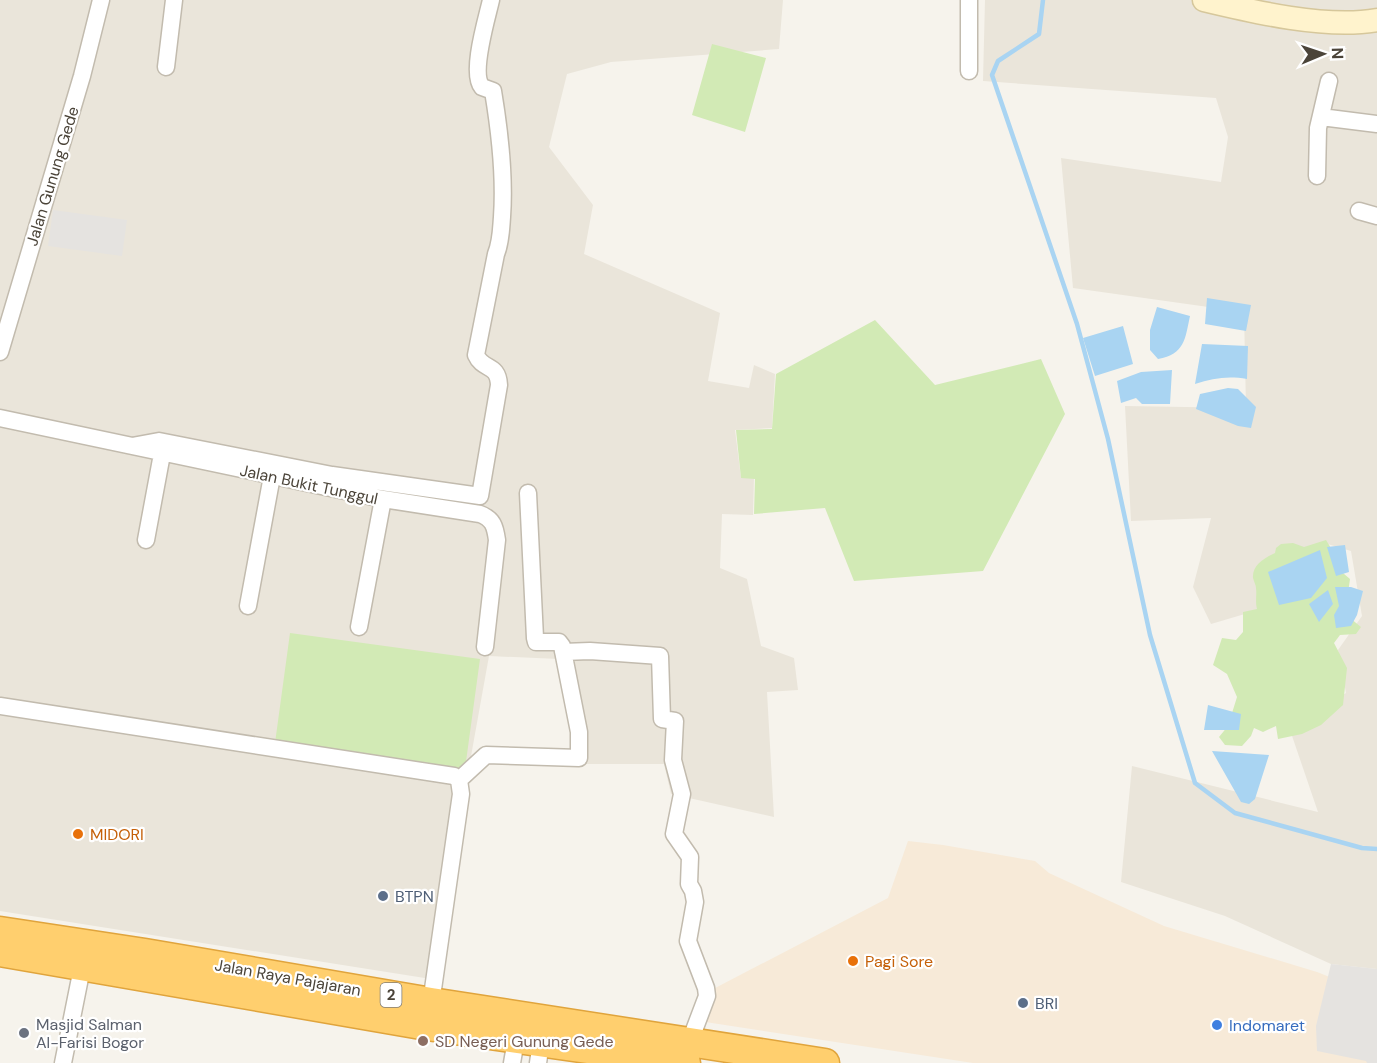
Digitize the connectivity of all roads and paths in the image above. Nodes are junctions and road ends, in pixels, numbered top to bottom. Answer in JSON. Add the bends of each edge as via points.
{"nodes":[{"id":1,"x":101,"y":0,"type":"edge"},
{"id":2,"x":174,"y":0,"type":"edge"},
{"id":3,"x":491,"y":0,"type":"edge"},
{"id":4,"x":969,"y":0,"type":"edge"},
{"id":5,"x":1221,"y":2,"type":"edge"},
{"id":6,"x":1377,"y":20,"type":"edge"},
{"id":7,"x":166,"y":67,"type":"dead end"},
{"id":8,"x":969,"y":71,"type":"dead end"},
{"id":9,"x":1329,"y":81,"type":"dead end"},
{"id":10,"x":1321,"y":117,"type":"junction"},
{"id":11,"x":1377,"y":124,"type":"edge"},
{"id":12,"x":1317,"y":176,"type":"dead end"},
{"id":13,"x":1359,"y":211,"type":"dead end"},
{"id":14,"x":1377,"y":216,"type":"edge"},
{"id":15,"x":0,"y":352,"type":"edge"},
{"id":16,"x":0,"y":418,"type":"edge"},
{"id":17,"x":132,"y":446,"type":"junction"},
{"id":18,"x":162,"y":454,"type":"junction"},
{"id":19,"x":272,"y":476,"type":"junction"},
{"id":20,"x":528,"y":493,"type":"dead end"},
{"id":21,"x":383,"y":499,"type":"junction"},
{"id":22,"x":146,"y":540,"type":"dead end"},
{"id":23,"x":248,"y":606,"type":"dead end"},
{"id":24,"x":359,"y":627,"type":"dead end"},
{"id":25,"x":485,"y":647,"type":"dead end"},
{"id":26,"x":563,"y":652,"type":"junction"},
{"id":27,"x":0,"y":706,"type":"edge"},
{"id":28,"x":459,"y":780,"type":"junction"},
{"id":29,"x":0,"y":931,"type":"edge"},
{"id":30,"x":0,"y":952,"type":"edge"},
{"id":31,"x":84,"y":955,"type":"junction"},
{"id":32,"x":429,"y":1014,"type":"junction"},
{"id":33,"x":527,"y":1052,"type":"edge"},
{"id":34,"x":688,"y":1052,"type":"edge"},
{"id":35,"x":63,"y":1063,"type":"edge"},
{"id":36,"x":825,"y":1063,"type":"edge"}],
"edges":[{"from":1,"to":15,"type":"street","name":"Jalan Gunung Gede"},
{"from":2,"to":7,"type":"street"},
{"from":3,"to":17,"type":"street","via":[[478,78],[482,87],[493,91],[504,195],[500,245],[476,355],[497,372],[500,385],[480,496],[332,475],[159,441]]},
{"from":4,"to":8,"type":"street"},
{"from":5,"to":6,"type":"street","via":[[1293,18]]},
{"from":9,"to":10,"type":"street"},
{"from":10,"to":11,"type":"street"},
{"from":10,"to":12,"type":"street"},
{"from":13,"to":14,"type":"street"},
{"from":16,"to":17,"type":"street","name":"Jalan Bukit Tunggul"},
{"from":17,"to":18,"type":"street","name":"Jalan Bukit Tunggul"},
{"from":18,"to":19,"type":"street","name":"Jalan Bukit Tunggul"},
{"from":18,"to":22,"type":"street"},
{"from":19,"to":21,"type":"street","name":"Jalan Bukit Tunggul"},
{"from":19,"to":23,"type":"street"},
{"from":20,"to":26,"type":"street","via":[[535,638],[536,642],[559,642]]},
{"from":21,"to":24,"type":"street"},
{"from":21,"to":25,"type":"street","name":"Jalan Bukit Tunggul","via":[[480,514],[494,523],[497,540]]},
{"from":26,"to":28,"type":"street","via":[[579,732],[579,758],[486,755]]},
{"from":26,"to":34,"type":"street","via":[[660,656],[662,719],[675,721],[673,760],[682,794],[674,834],[690,857],[689,884],[695,902],[688,940],[706,988]]},
{"from":27,"to":28,"type":"street","via":[[454,776]]},
{"from":28,"to":32,"type":"street","via":[[461,794]]},
{"from":29,"to":31,"type":"highway","name":"Jalan Raya Pajajaran","number":"2"},
{"from":30,"to":31,"type":"highway","name":"Jalan Raya Pajajaran","number":"2"},
{"from":31,"to":32,"type":"highway","name":"Jalan Raya Pajajaran","number":"2"},
{"from":31,"to":35,"type":"street"},
{"from":32,"to":33,"type":"highway","name":"Jalan Raya Pajajaran","number":"2"},
{"from":32,"to":34,"type":"highway","name":"Jalan Raya Pajajaran","number":"2"},
{"from":33,"to":34,"type":"highway","name":"Jalan Raya Pajajaran","number":"2"},
{"from":34,"to":36,"type":"highway","name":"Jalan Raya Pajajaran","number":"2"}]}
